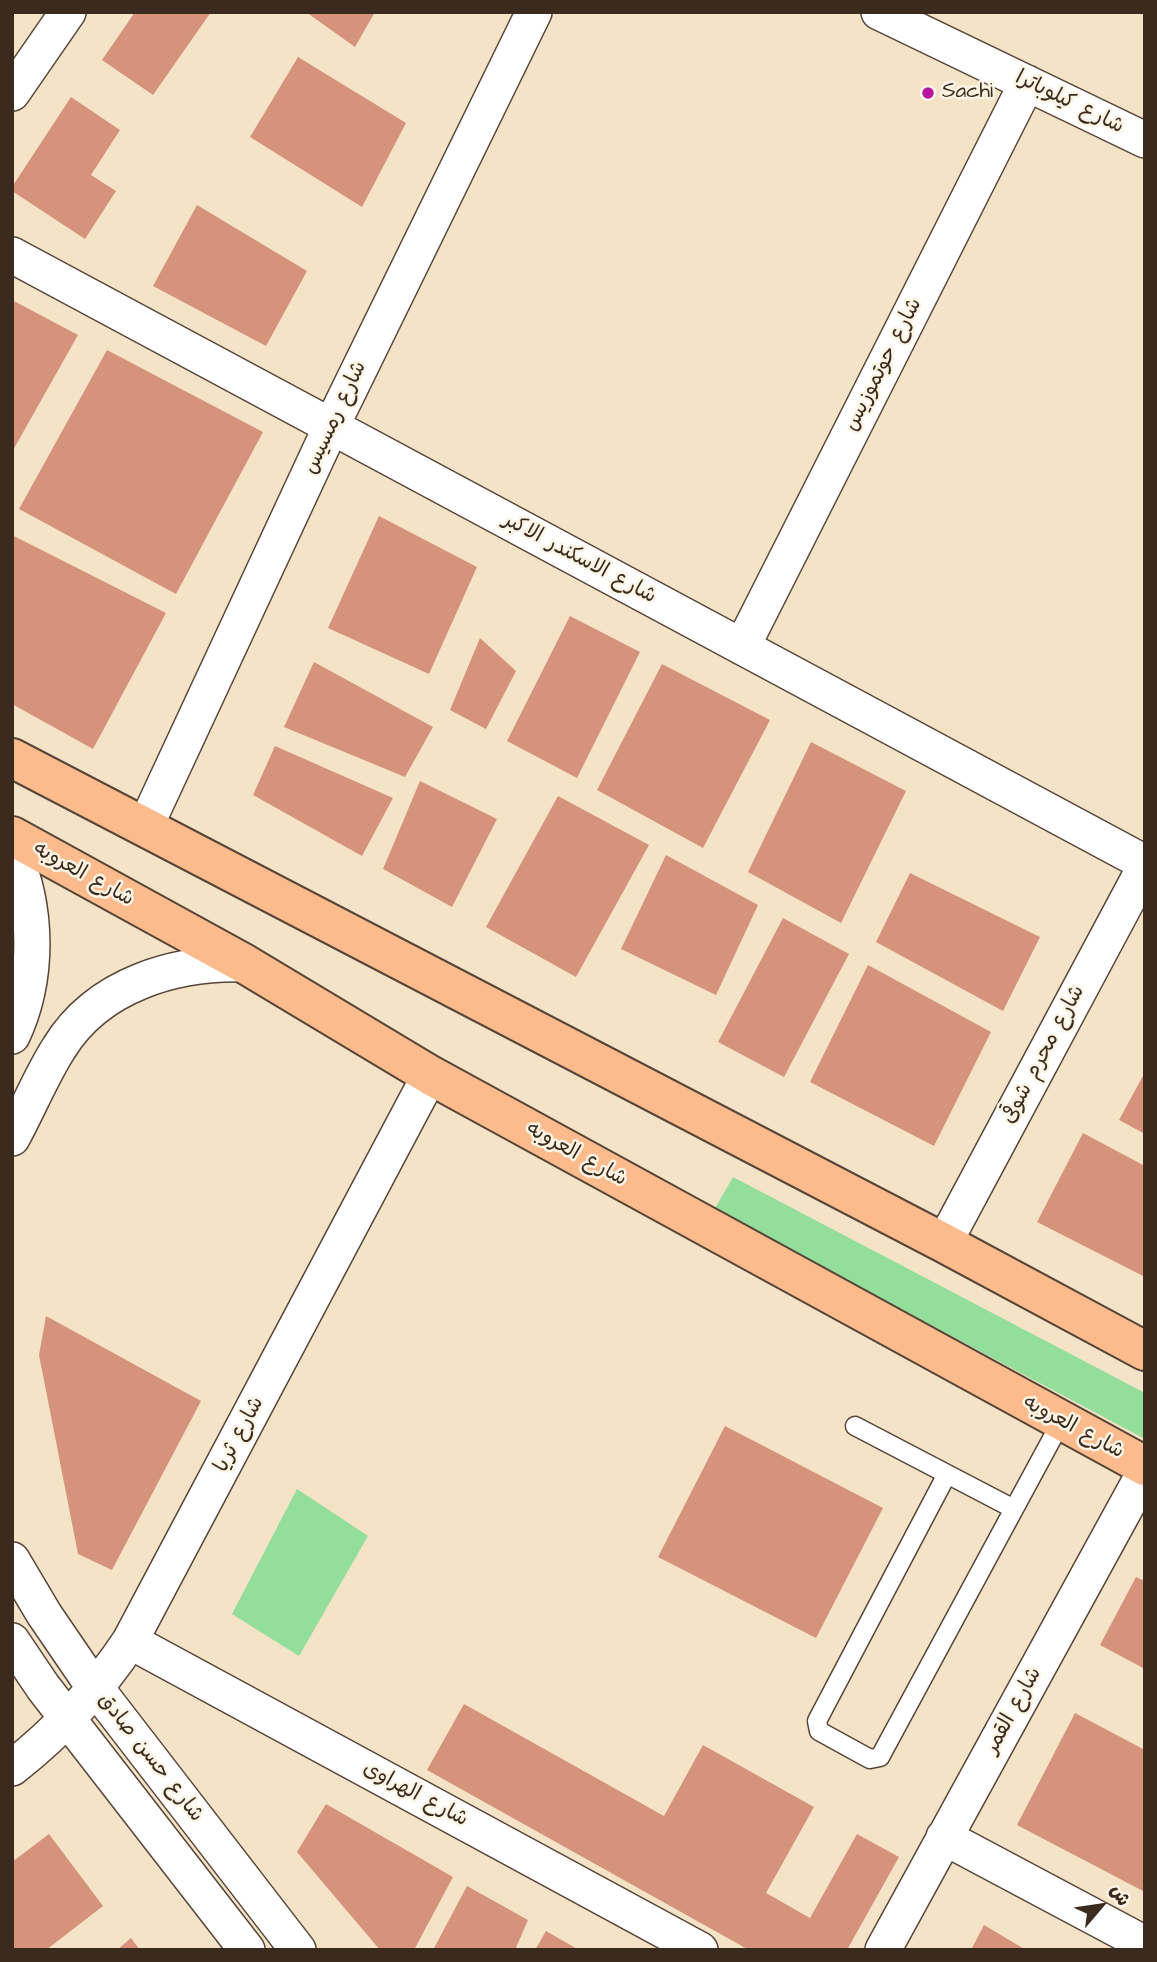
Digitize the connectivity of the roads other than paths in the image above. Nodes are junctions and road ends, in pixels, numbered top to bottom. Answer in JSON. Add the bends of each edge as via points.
{"nodes":[{"id":1,"x":68,"y":12,"type":"edge"},
{"id":2,"x":534,"y":12,"type":"edge"},
{"id":3,"x":879,"y":12,"type":"edge"},
{"id":4,"x":1027,"y":83,"type":"junction"},
{"id":5,"x":12,"y":93,"type":"edge"},
{"id":6,"x":1145,"y":140,"type":"edge"},
{"id":7,"x":12,"y":256,"type":"edge"},
{"id":8,"x":331,"y":427,"type":"junction"},
{"id":9,"x":742,"y":647,"type":"junction"},
{"id":10,"x":12,"y":758,"type":"edge"},
{"id":11,"x":145,"y":827,"type":"junction"},
{"id":12,"x":12,"y":836,"type":"edge"},
{"id":13,"x":12,"y":850,"type":"edge"},
{"id":14,"x":1145,"y":865,"type":"edge"},
{"id":15,"x":246,"y":964,"type":"junction"},
{"id":16,"x":12,"y":1036,"type":"edge"},
{"id":17,"x":430,"y":1075,"type":"junction"},
{"id":18,"x":12,"y":1138,"type":"edge"},
{"id":19,"x":944,"y":1243,"type":"junction"},
{"id":20,"x":1145,"y":1351,"type":"edge"},
{"id":21,"x":1061,"y":1422,"type":"junction"},
{"id":22,"x":855,"y":1426,"type":"dead end"},
{"id":23,"x":1145,"y":1466,"type":"edge"},
{"id":24,"x":1145,"y":1472,"type":"edge"},
{"id":25,"x":946,"y":1476,"type":"junction"},
{"id":26,"x":1014,"y":1509,"type":"junction"},
{"id":27,"x":12,"y":1560,"type":"edge"},
{"id":28,"x":12,"y":1641,"type":"edge"},
{"id":29,"x":130,"y":1641,"type":"junction"},
{"id":30,"x":97,"y":1688,"type":"junction"},
{"id":31,"x":69,"y":1719,"type":"junction"},
{"id":32,"x":12,"y":1768,"type":"edge"},
{"id":33,"x":944,"y":1837,"type":"junction"},
{"id":34,"x":1145,"y":1944,"type":"edge"},
{"id":35,"x":247,"y":1950,"type":"edge"},
{"id":36,"x":298,"y":1950,"type":"edge"},
{"id":37,"x":700,"y":1950,"type":"edge"},
{"id":38,"x":883,"y":1950,"type":"edge"}],
"edges":[{"from":1,"to":5,"type":"street"},
{"from":2,"to":8,"type":"street","name":"شارع رمسيس"},
{"from":3,"to":4,"type":"street","name":"شارع كيلوباترا"},
{"from":4,"to":6,"type":"street","name":"شارع كيلوباترا"},
{"from":4,"to":9,"type":"street","name":"شارع حوتموزيس"},
{"from":7,"to":8,"type":"street","name":"شارع الاسكندر الاكبر"},
{"from":8,"to":9,"type":"street","name":"شارع الاسكندر الاكبر"},
{"from":8,"to":11,"type":"street","name":"شارع رمسيس"},
{"from":9,"to":14,"type":"street","name":"شارع الاسكندر الاكبر"},
{"from":10,"to":11,"type":"highway"},
{"from":11,"to":19,"type":"highway"},
{"from":12,"to":15,"type":"highway","name":"شارع العروبه"},
{"from":13,"to":16,"type":"street","via":[[27,893],[32,927],[27,993]]},
{"from":14,"to":19,"type":"street","name":"شارع محرم شوقى"},
{"from":15,"to":17,"type":"highway","name":"شارع العروبه"},
{"from":15,"to":18,"type":"street","via":[[207,964],[159,973],[92,1011],[59,1046]]},
{"from":17,"to":21,"type":"highway","name":"شارع العروبه"},
{"from":17,"to":29,"type":"street","name":"شارع ثريا"},
{"from":19,"to":20,"type":"highway"},
{"from":21,"to":23,"type":"highway","name":"شارع العروبه"},
{"from":21,"to":26,"type":"lane"},
{"from":22,"to":25,"type":"lane"},
{"from":24,"to":33,"type":"street","name":"شارع القمر"},
{"from":25,"to":26,"type":"lane"},
{"from":25,"to":26,"type":"lane","via":[[817,1721],[818,1731],[870,1759],[880,1757]]},
{"from":27,"to":30,"type":"street","name":"شارع حسن صادق"},
{"from":28,"to":31,"type":"street","name":"شارع حسن صادق"},
{"from":29,"to":30,"type":"street","name":"شارع ثريا"},
{"from":29,"to":37,"type":"street","name":"شارع الهراوى"},
{"from":30,"to":31,"type":"street","name":"شارع ثريا"},
{"from":30,"to":36,"type":"street","name":"شارع حسن صادق"},
{"from":31,"to":32,"type":"street","name":"شارع ثريا"},
{"from":31,"to":35,"type":"street","name":"شارع حسن صادق"},
{"from":33,"to":34,"type":"street"},
{"from":33,"to":38,"type":"street","name":"شارع القمر"}]}
